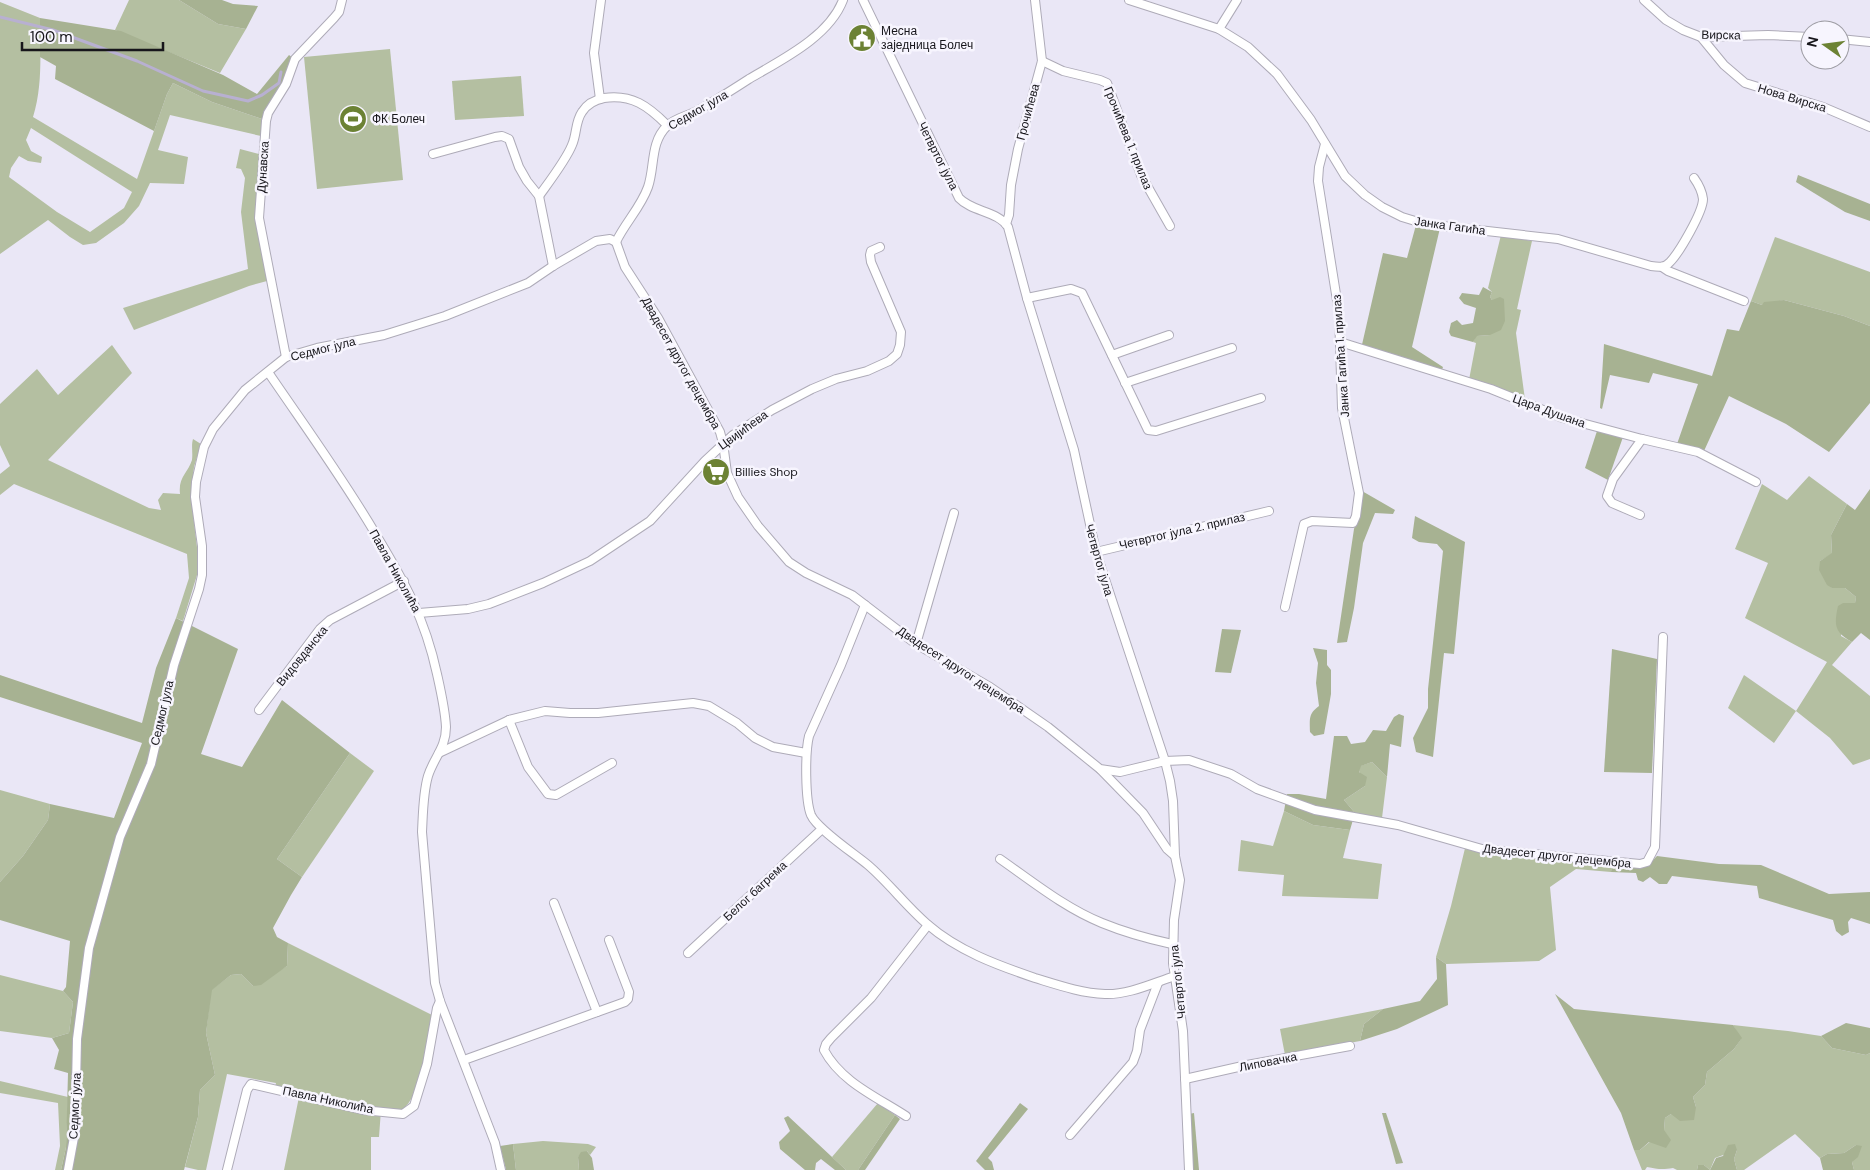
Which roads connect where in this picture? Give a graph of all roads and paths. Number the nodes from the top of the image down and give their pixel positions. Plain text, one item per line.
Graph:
1 (342, 0) edge
2 (601, 0) edge
3 (843, 0) edge
4 (863, 0) edge
5 (1035, 0) edge
6 (1129, 0) edge
7 (1237, 0) edge
8 (1644, 0) edge
9 (1219, 29) junction
10 (1701, 37) junction
11 (1800, 37) edge
12 (1850, 40) edge
13 (1870, 42) edge
14 (1042, 61) junction
15 (600, 99) junction
16 (667, 126) junction
17 (1870, 128) edge
18 (1325, 144) junction
19 (433, 154) dead end
20 (1694, 178) dead end
21 (539, 196) junction
22 (1006, 224) junction
23 (1170, 226) dead end
24 (616, 242) junction
25 (880, 247) dead end
26 (553, 266) junction
27 (1662, 267) junction
28 (1028, 298) junction
29 (1744, 301) dead end
30 (1169, 335) dead end
31 (1340, 342) junction
32 (1232, 348) dead end
33 (1112, 355) junction
34 (286, 357) junction
35 (268, 372) junction
36 (1125, 383) junction
37 (1261, 398) dead end
38 (1642, 440) junction
39 (723, 443) junction
40 (1756, 482) dead end
41 (1269, 511) dead end
42 (954, 513) dead end
43 (1640, 515) dead end
44 (1096, 552) junction
45 (404, 581) junction
46 (865, 605) junction
47 (1285, 607) dead end
48 (419, 613) junction
49 (1663, 638) dead end
50 (916, 644) junction
51 (260, 710) dead end
52 (509, 720) junction
53 (806, 752) junction
54 (439, 754) junction
55 (1165, 761) junction
56 (612, 762) dead end
57 (1100, 769) junction
58 (822, 829) junction
59 (1175, 856) junction
60 (1000, 859) dead end
61 (554, 903) dead end
62 (928, 925) junction
63 (609, 940) dead end
64 (1172, 944) junction
65 (688, 953) dead end
66 (1175, 976) junction
67 (1158, 983) junction
68 (440, 1001) junction
69 (597, 1012) junction
70 (1350, 1046) dead end
71 (464, 1060) junction
72 (1185, 1079) junction
73 (906, 1116) dead end
74 (1070, 1135) dead end
75 (68, 1170) edge
76 (227, 1170) edge
77 (501, 1170) edge
78 (1189, 1170) edge

1 - 34 street, Дунавска
2 - 15 street
3 - 16 street, Седмог јула
4 - 22 street, Четвртог јула
5 - 14 street, Грочићева
6 - 9 street, Јанка Гагића
7 - 9 street
8 - 10 street, Вирска
9 - 18 street, Јанка Гагића
10 - 11 street, Вирска
10 - 17 street, Нова Вирска
12 - 13 street
14 - 22 street, Грочићева
14 - 23 street, Грочићева 1. прилаз
15 - 16 street
15 - 21 street
16 - 24 street, Седмог јула
18 - 27 street, Јанка Гагића
18 - 31 street, Јанка Гагића 1. прилаз
19 - 21 street
20 - 27 street
21 - 26 street
22 - 28 street, Четвртог јула
24 - 26 street, Седмог јула
24 - 39 street, Двадесет другог децембра
25 - 39 street, Цвијићева
26 - 34 street, Седмог јула
27 - 29 street, Јанка Гагића
28 - 33 street
28 - 44 street, Четвртог јула
30 - 33 street
31 - 38 street, Цара Душана
31 - 47 street, Јанка Гагића 1. прилаз
32 - 36 street
33 - 36 street
34 - 35 street, Седмог јула
35 - 45 street, Павла Николића
35 - 75 street, Седмог јула
36 - 37 street
38 - 40 street, Цара Душана
38 - 43 street
39 - 46 street, Двадесет другог децембра
39 - 48 street, Цвијићева
41 - 44 street, Четвртог јула 2. прилаз
42 - 50 street
44 - 55 street, Четвртог јула
45 - 48 street, Павла Николића
45 - 51 street, Видовданска
46 - 50 street, Двадесет другог децембра
46 - 53 street
48 - 54 street, Павла Николића
49 - 55 street, Двадесет другог децембра
50 - 57 street, Двадесет другог децембра
52 - 53 street
52 - 54 street
52 - 56 street
53 - 58 street
54 - 68 street, Павла Николића
55 - 57 street, Двадесет другог децембра
55 - 59 street, Четвртог јула
57 - 59 street
58 - 62 street
58 - 65 street, Белог багрема
59 - 64 street, Четвртог јула
60 - 64 street
61 - 69 street
62 - 67 street
62 - 73 street
63 - 69 street
64 - 66 street, Четвртог јула
66 - 67 street
66 - 72 street, Четвртог јула
67 - 74 street
68 - 71 street, Павла Николића
68 - 76 street, Павла Николића
69 - 71 street
70 - 72 street, Липовачка
71 - 77 street, Павла Николића
72 - 78 street, Четвртог јула

